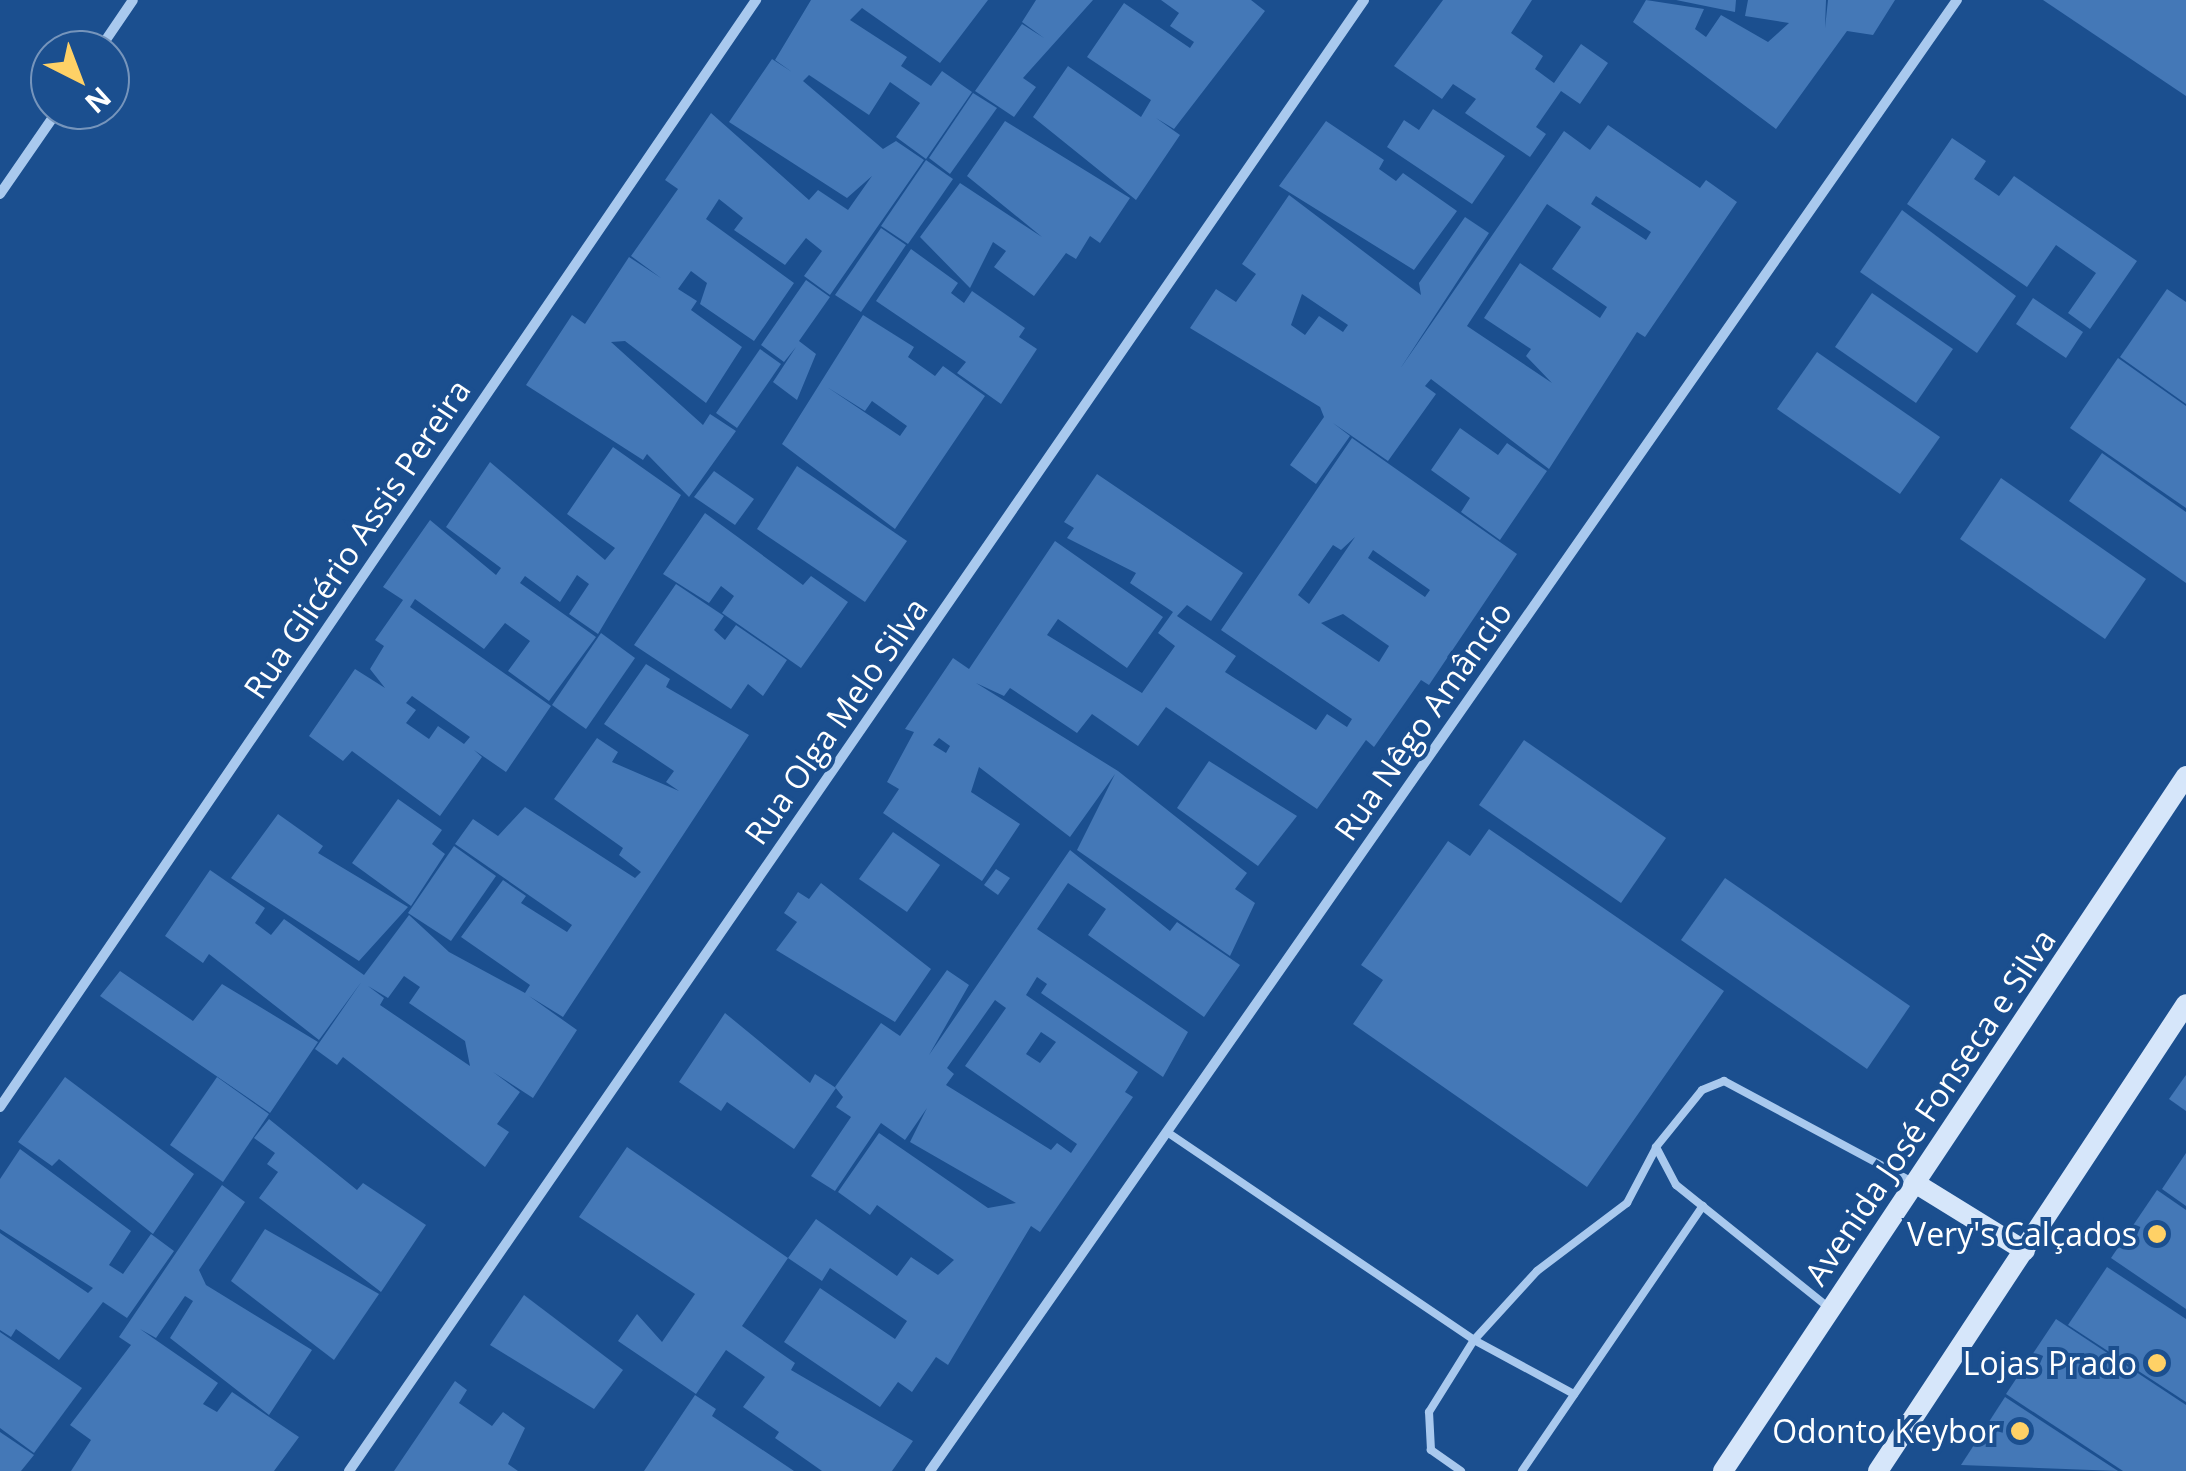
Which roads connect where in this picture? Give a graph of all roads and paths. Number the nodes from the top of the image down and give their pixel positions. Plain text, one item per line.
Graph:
1 (133, 0) edge
2 (756, 0) edge
3 (1364, 0) edge
4 (1956, 0) edge
5 (113, 30) edge
6 (44, 130) edge
7 (0, 194) edge
8 (2186, 776) edge
9 (2186, 1004) edge
10 (0, 1107) edge
11 (1167, 1132) junction
12 (1656, 1147) junction
13 (1915, 1183) junction
14 (1703, 1206) junction
15 (2024, 1250) junction
16 (1831, 1310) junction
17 (1474, 1340) junction
18 (1574, 1394) junction
19 (349, 1471) edge
20 (930, 1471) edge
21 (1460, 1471) edge
22 (1522, 1471) edge
23 (1723, 1471) edge
24 (1878, 1471) edge

1 - 5 street
2 - 10 street, Rua Glicério Assis Pereira
3 - 19 street, Rua Olga Melo Silva
4 - 11 street, Rua Nêgo Amâncio
6 - 7 street
8 - 13 main road, Avenida José Fonseca e Silva
9 - 15 main road
11 - 17 lane
11 - 20 street, Rua Nêgo Amâncio
12 - 13 lane
12 - 14 lane
12 - 17 lane
13 - 15 main road
13 - 16 main road, Avenida José Fonseca e Silva
14 - 16 lane
14 - 18 lane
15 - 24 main road
16 - 23 main road, Avenida José Fonseca e Silva
17 - 18 lane
17 - 21 lane
18 - 22 lane

